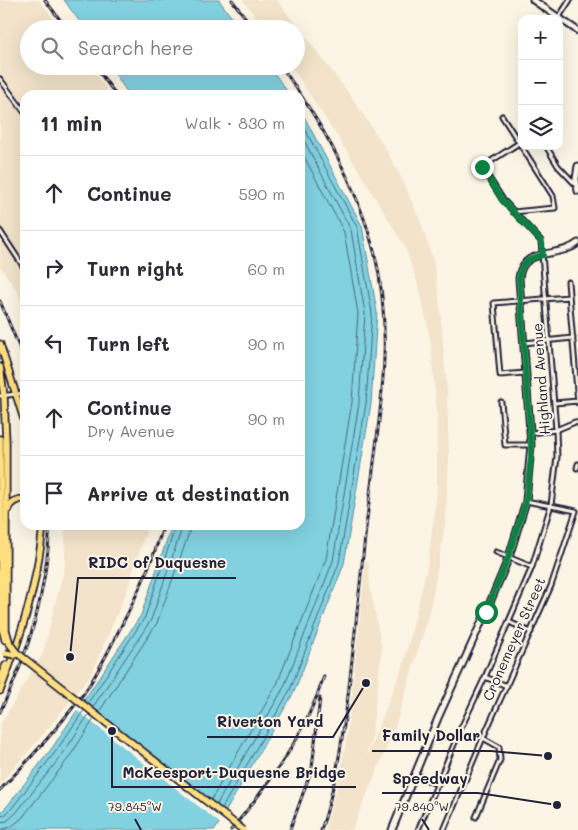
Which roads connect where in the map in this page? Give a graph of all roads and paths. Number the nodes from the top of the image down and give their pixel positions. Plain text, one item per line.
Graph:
1 (533, 0) edge
2 (570, 0) edge
3 (555, 15) edge
4 (561, 15) edge
5 (563, 21) edge
6 (578, 31) edge
7 (0, 79) edge
8 (20, 106) edge
9 (502, 116) dead end
10 (518, 139) edge
11 (518, 143) edge
12 (525, 150) edge
13 (548, 150) edge
14 (578, 166) edge
15 (576, 185) junction
16 (578, 191) edge
17 (512, 212) junction
18 (0, 231) edge
19 (577, 244) edge
20 (543, 255) junction
21 (20, 261) edge
22 (568, 282) dead end
23 (569, 297) junction
24 (546, 299) junction
25 (521, 301) junction
26 (573, 338) junction
27 (549, 341) junction
28 (524, 343) junction
29 (0, 344) edge
30 (0, 367) edge
31 (577, 369) edge
32 (526, 373) junction
33 (20, 394) edge
34 (16, 395) junction
35 (2, 396) edge
36 (501, 402) dead end
37 (578, 402) edge
38 (554, 403) junction
39 (20, 407) edge
40 (578, 423) edge
41 (556, 430) junction
42 (530, 432) junction
43 (0, 439) edge
44 (531, 445) junction
45 (20, 500) edge
46 (526, 501) junction
47 (551, 505) junction
48 (6, 517) junction
49 (40, 530) edge
50 (41, 530) edge
51 (496, 552) dead end
52 (508, 558) junction
53 (532, 567) junction
54 (0, 609) edge
55 (509, 622) junction
56 (531, 632) junction
57 (8, 648) junction
58 (0, 658) edge
59 (485, 677) junction
60 (0, 678) edge
61 (507, 686) junction
62 (0, 691) edge
63 (483, 738) junction
64 (415, 774) junction
65 (438, 785) junction
66 (476, 817) dead end
67 (237, 830) edge
68 (243, 830) edge
69 (392, 830) edge
70 (418, 830) edge
71 (444, 830) edge

1 - 3 main road
2 - 4 street
5 - 6 main road
7 - 8 street
9 - 10 street
11 - 17 street, Highland Avenue
12 - 17 street
13 - 15 street
14 - 15 main road
15 - 16 main road
17 - 20 street, Highland Avenue
18 - 21 street
19 - 20 main road
20 - 24 street, Highland Avenue
20 - 25 main road
22 - 23 street
23 - 24 street
23 - 26 street
24 - 25 street
24 - 27 street, Highland Avenue
25 - 28 main road
25 - 32 street
26 - 27 street
26 - 31 street
27 - 28 street
27 - 38 street, Highland Avenue
28 - 32 main road
29 - 34 main road
30 - 35 main road
31 - 37 street
32 - 42 main road
33 - 34 street
34 - 35 street
34 - 39 main road
35 - 48 main road
36 - 44 street
37 - 38 street
38 - 41 street, Highland Avenue
40 - 41 street
41 - 42 street
41 - 47 street, Highland Avenue
42 - 44 main road
43 - 54 main road
44 - 46 main road
45 - 48 main road
46 - 47 street
46 - 52 main road
47 - 53 street, Highland Avenue
47 - 56 street, Cronemeyer Street
48 - 57 main road
49 - 60 main road
50 - 62 main road
51 - 52 street
52 - 53 street
52 - 64 main road
53 - 55 street, Highland Avenue
54 - 57 main road
55 - 56 street
55 - 59 street, Highland Avenue
56 - 61 street, Cronemeyer Street
57 - 58 main road
57 - 67 main road, bridge
57 - 68 main road, bridge
59 - 61 street
59 - 65 street, Highland Avenue
61 - 63 street, Cronemeyer Street
63 - 66 street
63 - 71 street, Cronemeyer Street
64 - 65 street
64 - 69 main road
65 - 70 street, Highland Avenue

